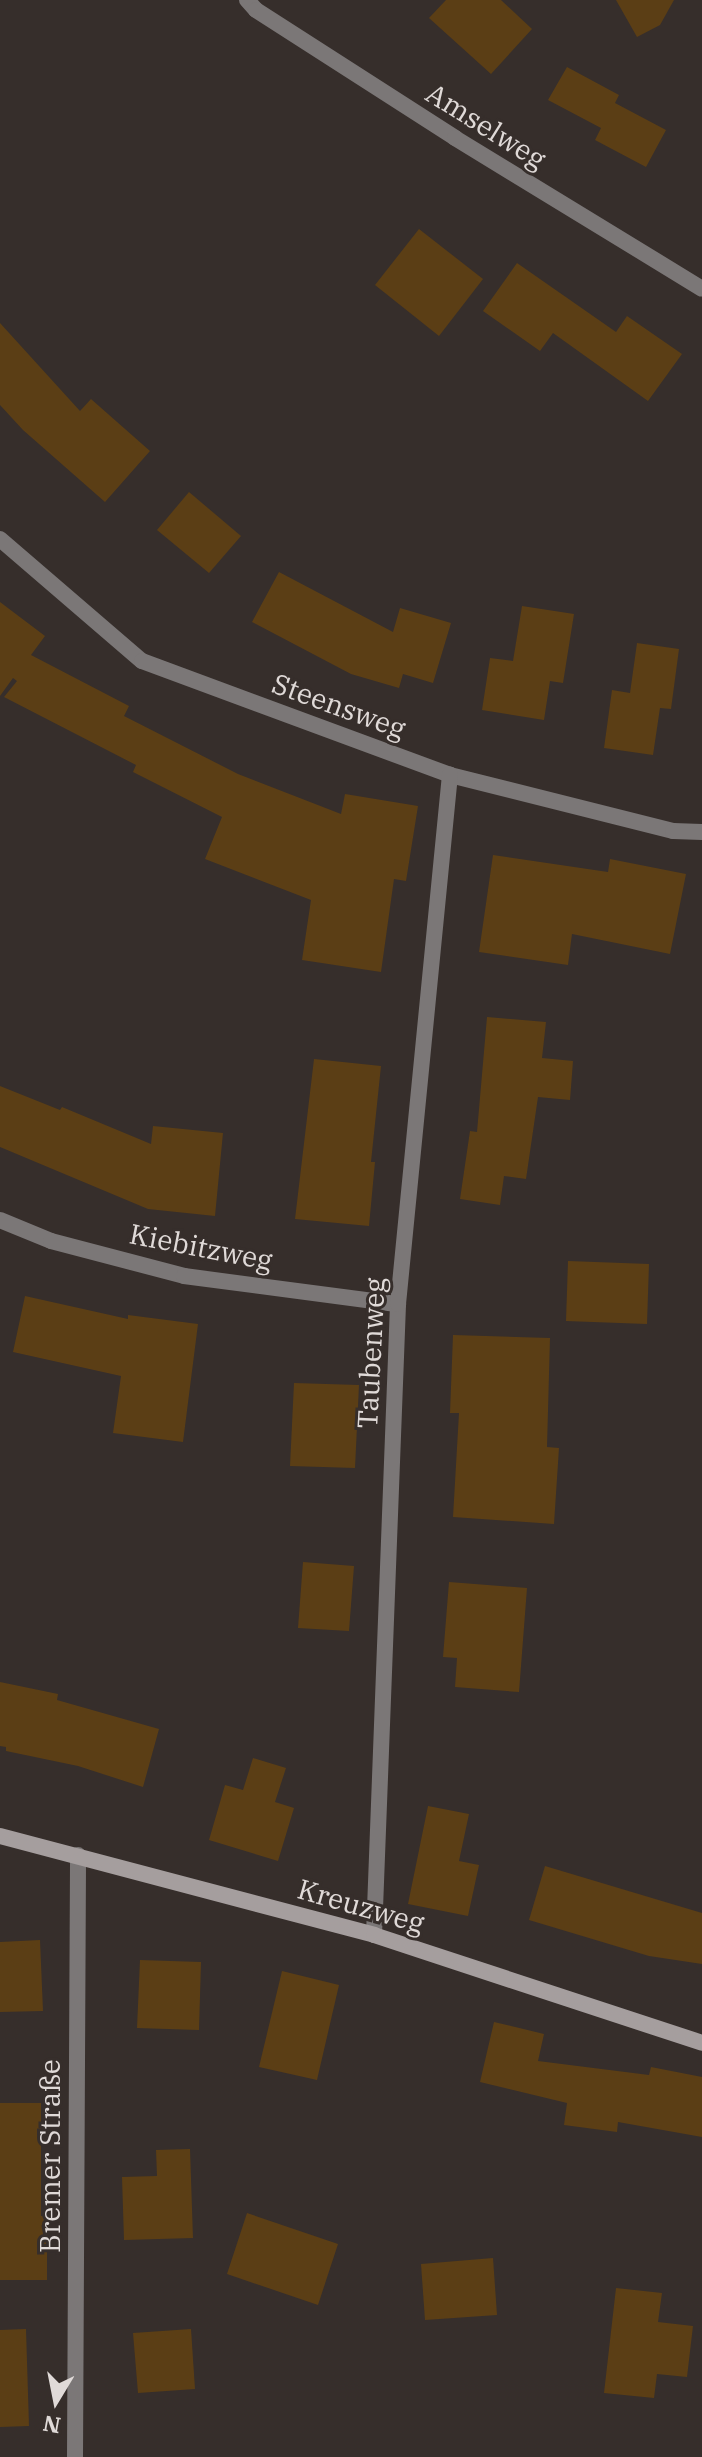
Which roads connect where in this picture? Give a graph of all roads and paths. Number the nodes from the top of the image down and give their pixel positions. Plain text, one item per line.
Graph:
1 (247, 0) edge
2 (702, 289) edge
3 (0, 539) edge
4 (450, 775) junction
5 (702, 832) edge
6 (0, 1220) edge
7 (398, 1304) junction
8 (0, 1836) edge
9 (78, 1855) junction
10 (374, 1935) junction
11 (702, 2043) edge
12 (75, 2457) edge

1 - 2 street, Amselweg
3 - 4 street, Steensweg
4 - 5 street, Steensweg
4 - 7 street, Taubenweg
6 - 7 street, Kiebitzweg
7 - 10 street, Taubenweg
8 - 9 street, Kreuzweg
9 - 10 street, Kreuzweg
9 - 12 street, Bremer Straße
10 - 11 street, Kreuzweg

